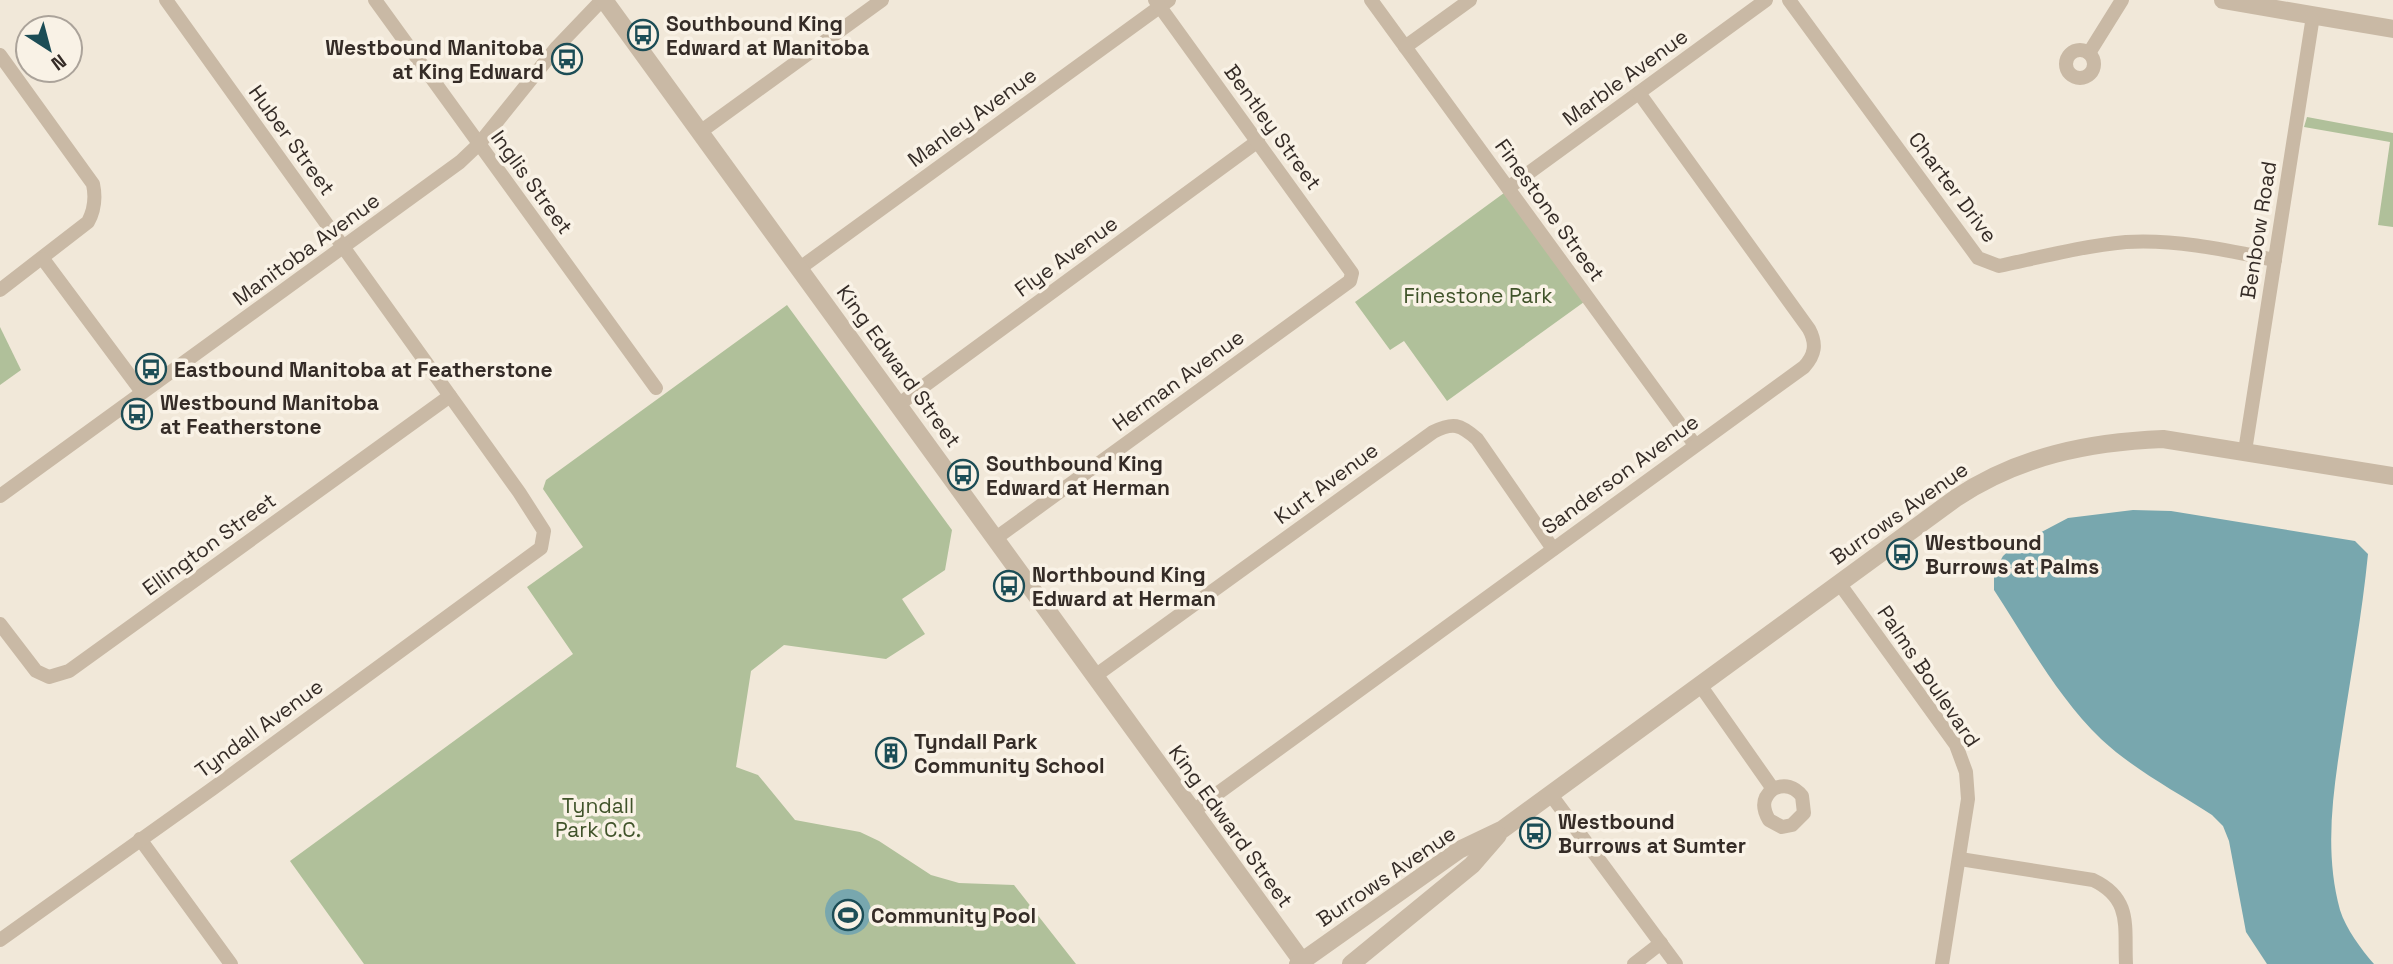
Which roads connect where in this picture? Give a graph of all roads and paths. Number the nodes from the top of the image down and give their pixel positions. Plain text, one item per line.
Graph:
1 (166, 0) edge
2 (375, 0) edge
3 (603, 0) edge
4 (882, 0) edge
5 (1371, 0) edge
6 (1469, 0) edge
7 (1766, 0) edge
8 (1790, 0) edge
9 (2122, 0) edge
10 (2223, 0) edge
11 (1161, 2) edge
12 (2313, 16) junction
13 (2393, 29) edge
14 (1405, 47) junction
15 (2089, 52) dead end
16 (0, 55) edge
17 (1639, 93) junction
18 (700, 132) junction
19 (1258, 141) junction
20 (479, 144) junction
21 (1508, 188) junction
22 (344, 248) junction
23 (43, 259) junction
24 (2275, 260) junction
25 (800, 268) junction
26 (1350, 281) joint
27 (0, 290) edge
28 (656, 388) dead end
29 (142, 392) junction
30 (450, 396) junction
31 (898, 405) junction
32 (1695, 445) junction
33 (2245, 451) junction
34 (2393, 476) edge
35 (0, 496) edge
36 (996, 538) junction
37 (541, 548) joint
38 (1553, 549) junction
39 (1839, 583) junction
40 (0, 624) edge
41 (1095, 676) junction
42 (1700, 685) junction
43 (1773, 789) dead end
44 (1551, 795) junction
45 (1192, 811) junction
46 (1503, 829) junction
47 (140, 839) junction
48 (1960, 859) junction
49 (2, 934) edge
50 (1661, 943) junction
51 (1301, 963) edge
52 (231, 964) edge
53 (1351, 964) edge
54 (1634, 964) edge
55 (1676, 964) edge
56 (1942, 964) edge
57 (2126, 964) edge

1 - 22 street, Huber Street
2 - 20 street, Inglis Street
3 - 18 street, King Edward Street
3 - 20 street, Manitoba Avenue
4 - 18 street
5 - 14 street, Finestone Street
6 - 14 street
7 - 17 street, Marble Avenue
8 - 24 street, Charter Drive
9 - 15 street
10 - 12 street
11 - 19 street, Bentley Street
11 - 25 street, Manley Avenue
12 - 13 street
12 - 24 street, Benbow Road
14 - 21 street, Finestone Street
16 - 23 street
17 - 21 street, Marble Avenue
17 - 32 street, Sanderson Avenue
18 - 25 street, King Edward Street
19 - 26 street, Bentley Street
19 - 31 street, Flye Avenue
20 - 22 street, Manitoba Avenue
20 - 28 street, Inglis Street
21 - 32 street, Finestone Street
22 - 29 street, Manitoba Avenue
22 - 30 street, Huber Street
23 - 27 street
23 - 29 street
24 - 33 street, Benbow Road
25 - 31 street, King Edward Street
26 - 36 street, Herman Avenue
29 - 35 street, Manitoba Avenue
30 - 37 street, Huber Street
30 - 40 street, Ellington Street
31 - 36 street, King Edward Street
32 - 38 street, Sanderson Avenue
33 - 34 street, Burrows Avenue
33 - 39 street, Burrows Avenue
36 - 41 street, King Edward Street
37 - 47 street, Tyndall Avenue
38 - 41 street, Kurt Avenue
38 - 45 street, Sanderson Avenue
39 - 42 street, Burrows Avenue
39 - 48 street, Palms Boulevard
41 - 45 street, King Edward Street
42 - 43 street
42 - 44 street, Burrows Avenue
44 - 46 street, Burrows Avenue
44 - 50 street
45 - 51 street, King Edward Street
46 - 51 street, Burrows Avenue
46 - 53 street, Burrows Avenue
47 - 49 street, Tyndall Avenue
47 - 52 street
48 - 56 street, Palms Boulevard
48 - 57 street
50 - 54 street
50 - 55 street

